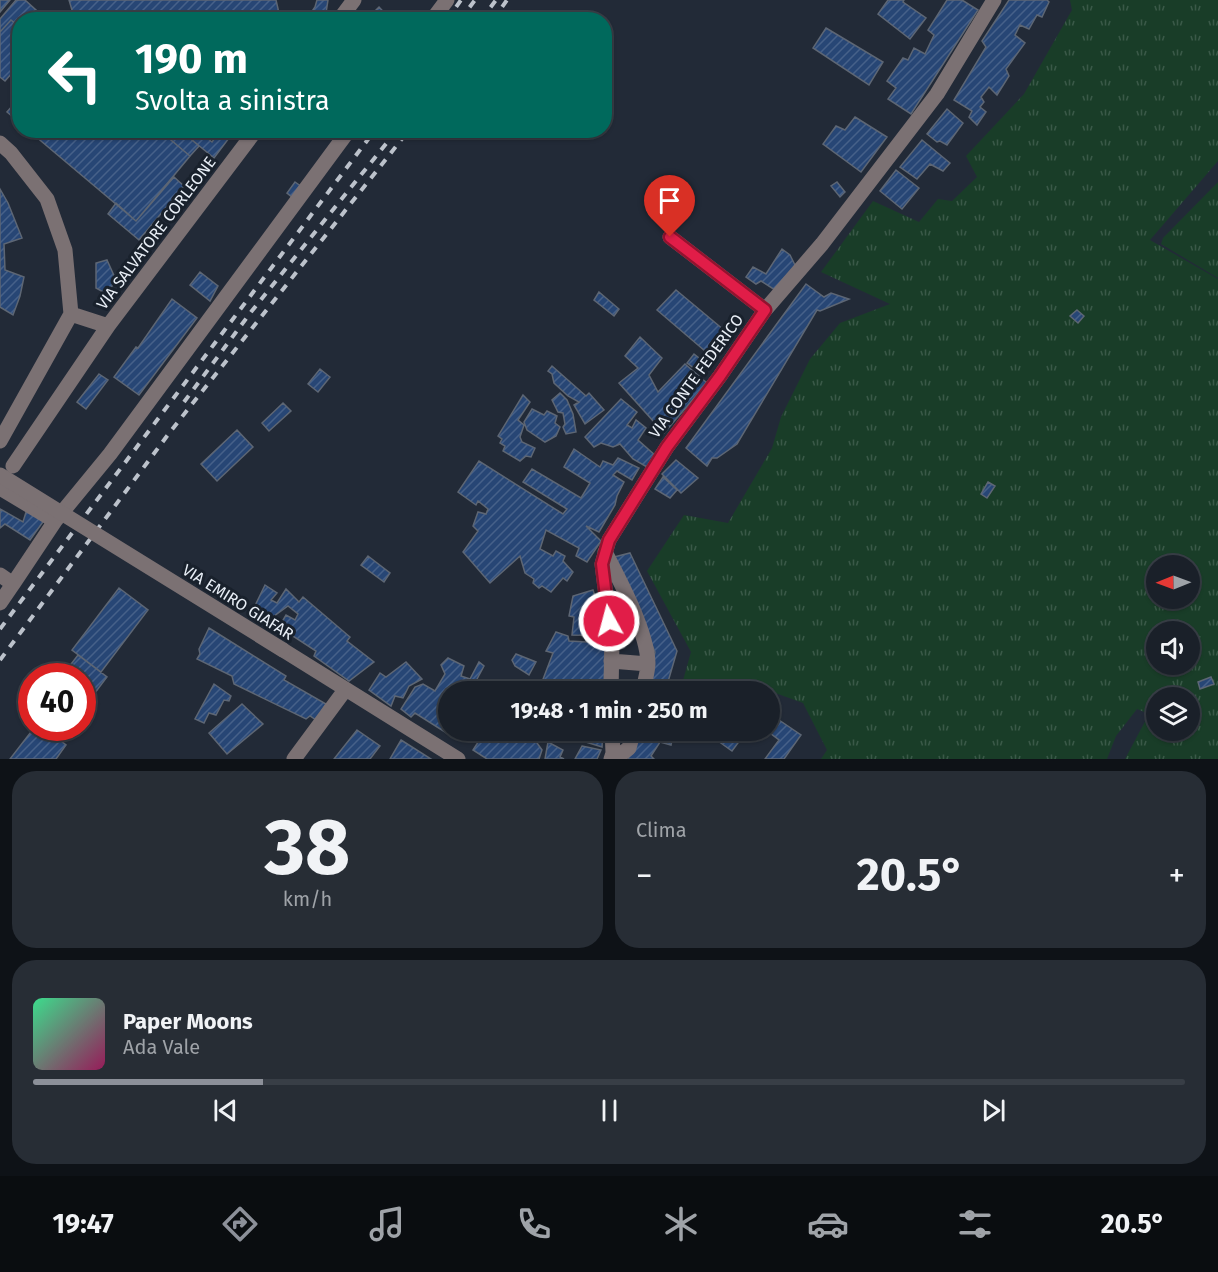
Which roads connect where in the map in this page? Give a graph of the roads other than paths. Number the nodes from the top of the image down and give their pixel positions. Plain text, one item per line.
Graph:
1 (994, 0) edge
2 (250, 138) edge
3 (343, 138) edge
4 (0, 143) edge
5 (670, 237) dead end
6 (765, 310) junction
7 (71, 314) junction
8 (108, 326) junction
9 (0, 441) edge
10 (13, 466) dead end
11 (0, 475) edge
12 (0, 488) edge
13 (55, 521) junction
14 (605, 552) junction
15 (0, 575) edge
16 (13, 585) junction
17 (0, 603) edge
18 (611, 661) junction
19 (648, 664) junction
20 (611, 681) edge
21 (645, 681) edge
22 (345, 690) junction
23 (612, 741) edge
24 (631, 741) edge
25 (617, 758) edge
26 (294, 759) edge
27 (458, 759) edge

1 - 6 street, VIA CONTE FEDERICO
2 - 8 street, VIA SALVATORE CORLEONE
3 - 13 street
4 - 7 street
5 - 6 street
6 - 14 street, VIA CONTE FEDERICO
7 - 8 street, VIA SALVATORE CORLEONE
7 - 9 street
8 - 10 street
11 - 22 street, VIA EMIRO GIAFAR, bridge
12 - 13 street
13 - 16 street
14 - 18 street, VIA CONTE FEDERICO
14 - 19 street
15 - 16 street
16 - 17 street
18 - 19 street
18 - 20 street, VIA CONTE FEDERICO
19 - 21 street
22 - 26 street
22 - 27 street, VIA EMIRO GIAFAR
23 - 25 street
24 - 25 street

